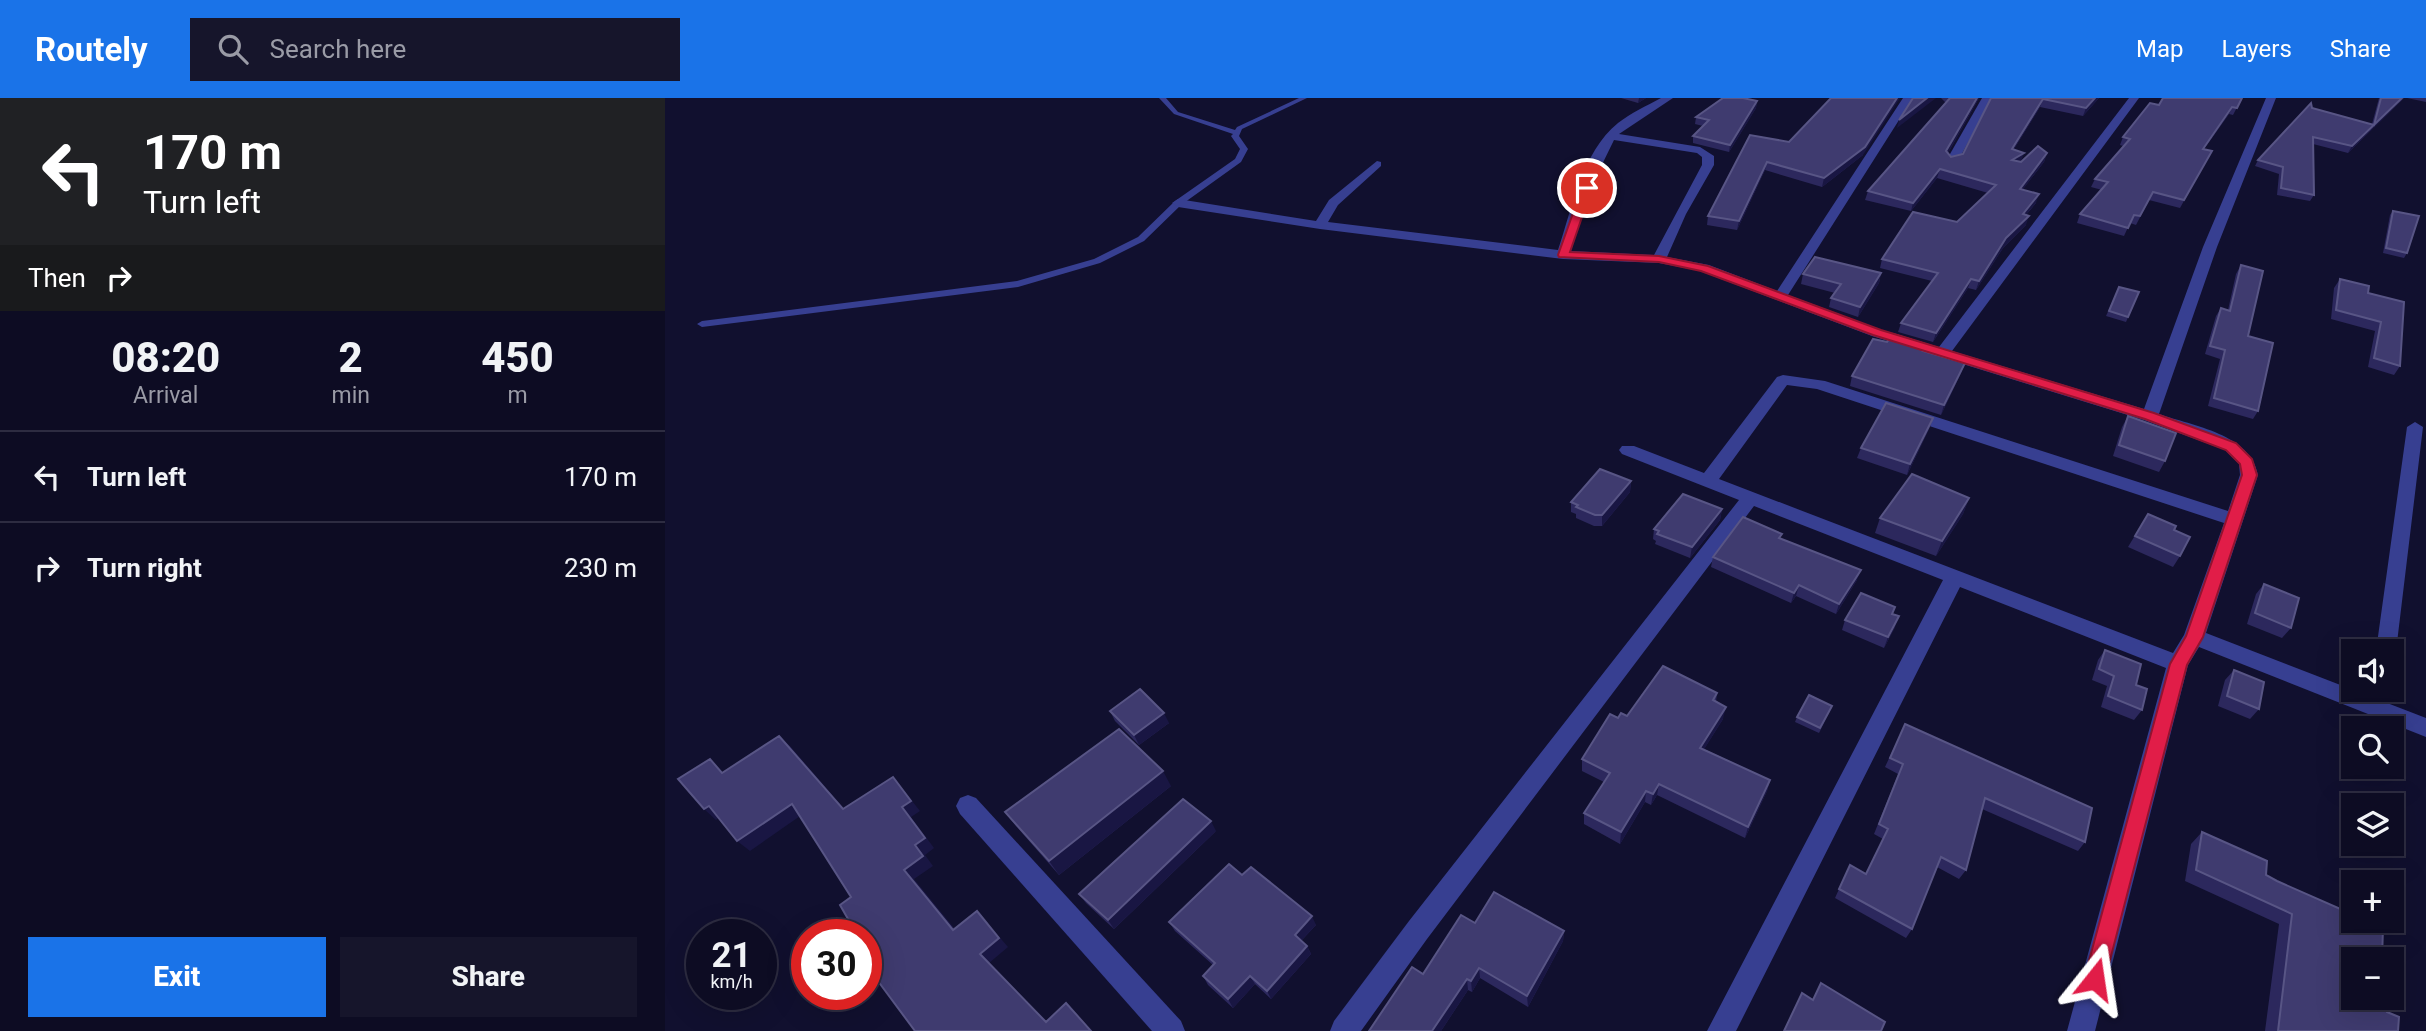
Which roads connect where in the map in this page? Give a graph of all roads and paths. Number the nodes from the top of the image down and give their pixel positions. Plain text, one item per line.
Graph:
1 (1162, 98) edge
2 (1304, 98) edge
3 (1668, 98) edge
4 (1908, 98) edge
5 (1987, 98) edge
6 (2134, 98) edge
7 (2271, 98) edge
8 (1237, 133) junction
9 (1611, 136) junction
10 (1952, 161) edge
11 (1377, 164) dead end
12 (1178, 203) junction
13 (1320, 225) junction
14 (1563, 255) junction
15 (1659, 259) junction
16 (1779, 298) junction
17 (702, 324) dead end
18 (1943, 352) junction
19 (2150, 416) junction
20 (2415, 427) dead end
21 (1628, 450) dead end
22 (1707, 481) junction
23 (1751, 499) junction
24 (2233, 519) junction
25 (1954, 579) junction
26 (2194, 637) junction
27 (2388, 639) edge
28 (2178, 664) junction
29 (2341, 685) edge
30 (2385, 702) edge
31 (2426, 728) edge
32 (968, 806) dead end
33 (1171, 1031) edge
34 (1344, 1031) edge
35 (1721, 1031) edge
36 (2081, 1031) edge

1 - 8 lane
2 - 8 lane
3 - 9 street
4 - 16 street
5 - 10 street
6 - 18 street
7 - 19 street
8 - 12 lane
9 - 14 street
9 - 15 street
11 - 13 street
12 - 13 street
12 - 17 lane
13 - 14 street
14 - 15 street
15 - 16 street
16 - 18 street
18 - 19 street
19 - 24 street
20 - 27 street
21 - 22 street
22 - 23 street
22 - 24 street
23 - 25 street
23 - 34 street
24 - 26 street
25 - 28 street
25 - 35 street
26 - 28 street
26 - 29 street
28 - 36 street
30 - 31 street
32 - 33 street

